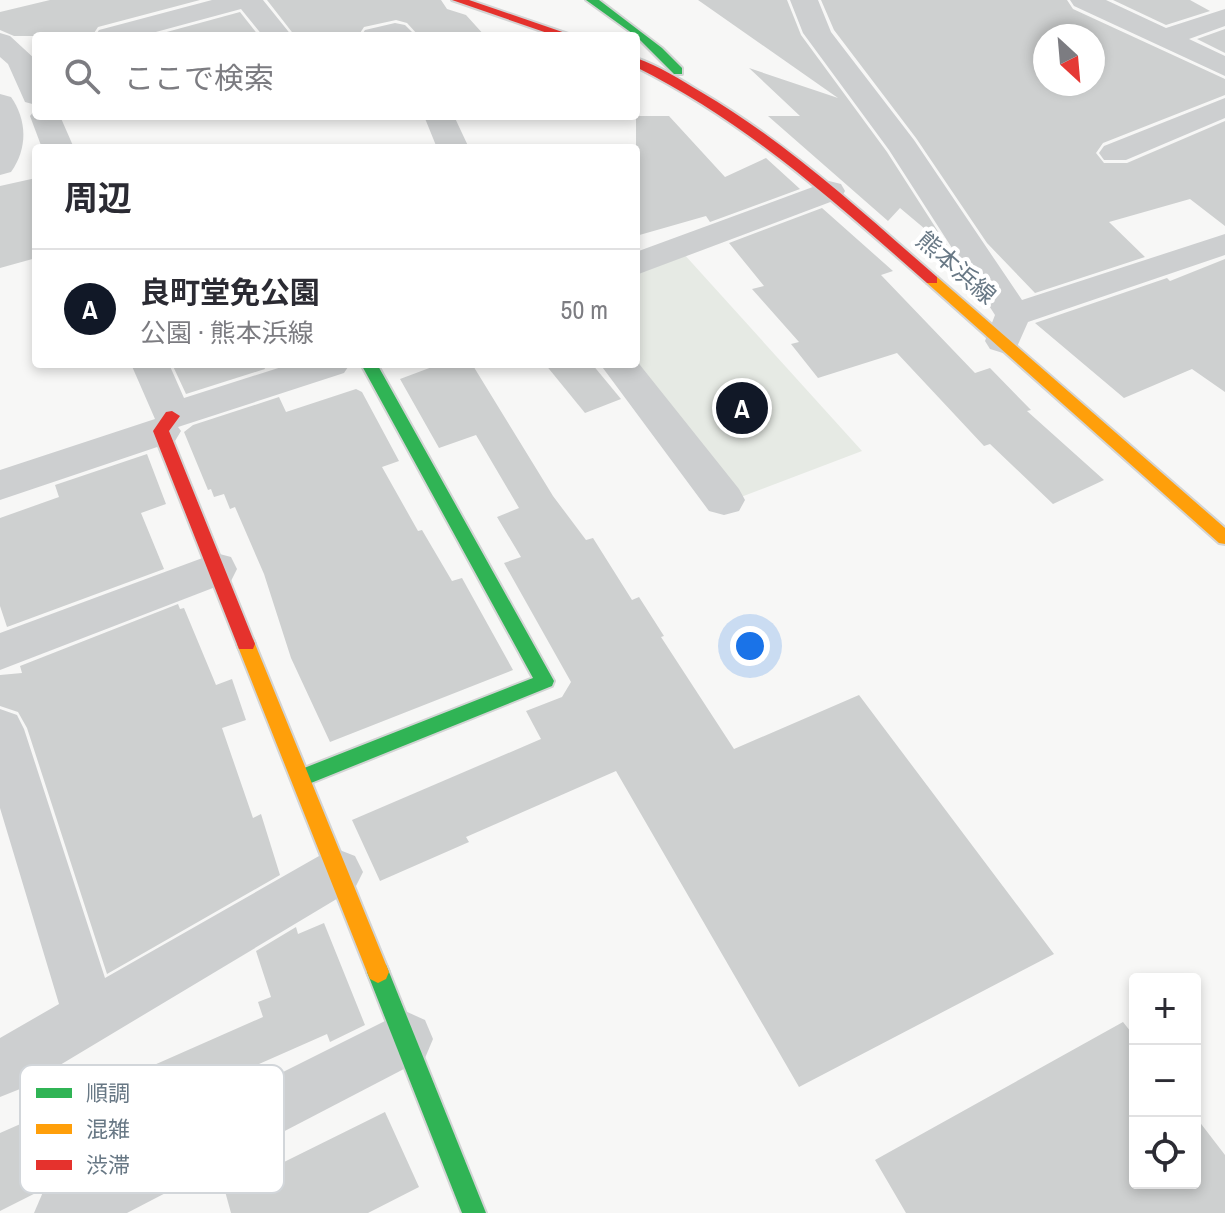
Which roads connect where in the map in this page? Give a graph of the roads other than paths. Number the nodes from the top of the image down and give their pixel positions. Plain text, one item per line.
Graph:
1 (246, 0) edge
2 (458, 0) edge
3 (592, 0) edge
4 (804, 0) edge
5 (1084, 0) edge
6 (1225, 17) edge
7 (124, 32) edge
8 (274, 32) edge
9 (556, 32) edge
10 (634, 32) edge
11 (640, 36) edge
12 (1168, 37) junction
13 (14, 56) edge
14 (640, 64) edge
15 (1225, 67) edge
16 (32, 89) edge
17 (696, 90) junction
18 (0, 103) edge
19 (1225, 107) edge
20 (47, 120) edge
21 (441, 120) edge
22 (56, 144) edge
23 (451, 144) edge
24 (1115, 153) dead end
25 (0, 165) edge
26 (829, 191) junction
27 (1225, 244) edge
28 (640, 262) edge
29 (1008, 328) junction
30 (151, 368) edge
31 (320, 368) edge
32 (371, 368) edge
33 (622, 368) edge
34 (167, 424) junction
35 (0, 485) edge
36 (724, 500) dead end
37 (1225, 538) edge
38 (216, 569) junction
39 (0, 652) edge
40 (0, 729) edge
41 (301, 778) junction
42 (337, 872) junction
43 (90, 1017) junction
44 (405, 1039) junction
45 (0, 1069) edge
46 (284, 1101) edge
47 (103, 1193) edge
48 (64, 1213) edge
49 (474, 1213) edge

1 - 7 street
1 - 8 street
2 - 9 main road
3 - 10 main road
4 - 29 street
5 - 12 street
6 - 12 street
11 - 17 main road
12 - 15 street
13 - 16 street
14 - 17 main road, 熊本浜線
17 - 26 main road, 熊本浜線
18 - 25 street
19 - 24 street
20 - 22 street
21 - 23 street
26 - 28 street
26 - 29 main road, 熊本浜線
27 - 29 street
29 - 37 main road, 熊本浜線
30 - 34 street
31 - 34 street
32 - 41 main road
33 - 36 street
34 - 35 street
34 - 38 main road
38 - 39 street
38 - 41 main road
40 - 43 street
41 - 42 main road
42 - 43 street
42 - 44 main road
43 - 45 street
44 - 46 street
44 - 49 main road
47 - 48 street

